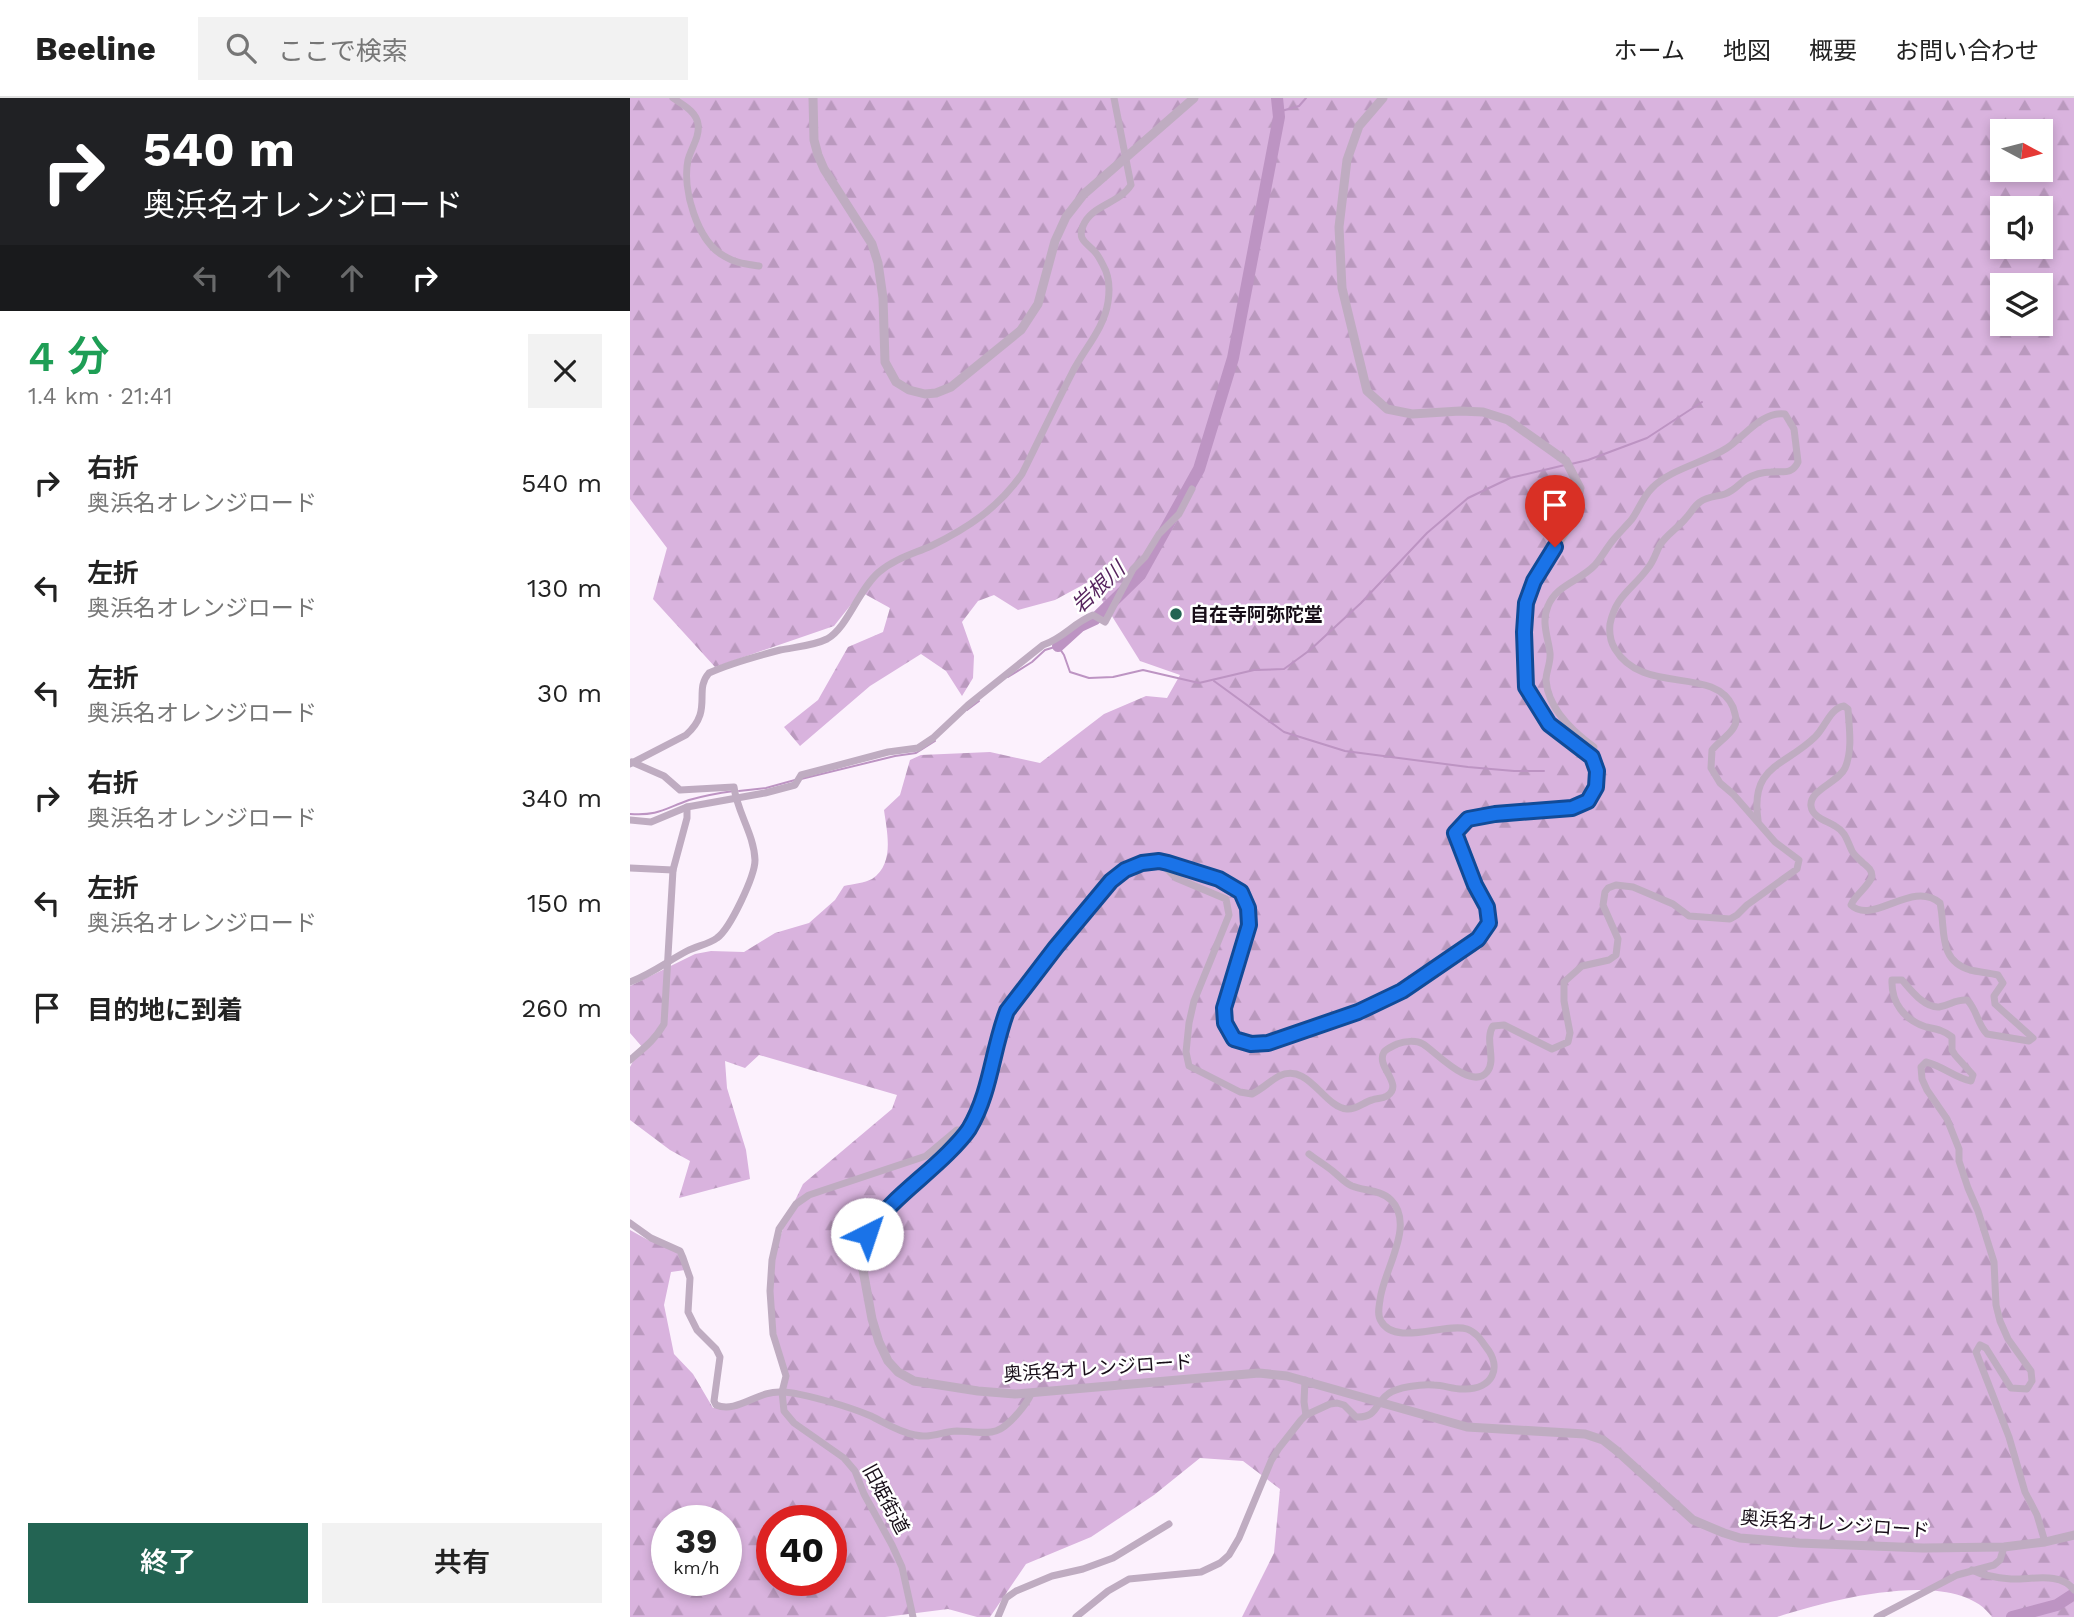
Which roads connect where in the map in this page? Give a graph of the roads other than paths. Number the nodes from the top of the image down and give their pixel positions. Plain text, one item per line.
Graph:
1 (673, 98) edge
2 (813, 98) edge
3 (1114, 98) edge
4 (1194, 98) edge
5 (1383, 98) edge
6 (1126, 158) junction
7 (760, 266) dead end
8 (1192, 489) dead end
9 (1592, 757) junction
10 (631, 763) edge
11 (735, 797) junction
12 (687, 807) junction
13 (630, 820) edge
14 (1758, 821) junction
15 (1159, 861) junction
16 (630, 868) edge
17 (673, 870) junction
18 (668, 963) junction
19 (630, 982) edge
20 (630, 1059) edge
21 (968, 1131) junction
22 (1309, 1154) dead end
23 (630, 1223) edge
24 (1305, 1380) junction
25 (782, 1392) junction
26 (1031, 1394) junction
27 (1380, 1402) junction
28 (1306, 1415) junction
29 (1169, 1524) dead end
30 (2074, 1535) edge
31 (2045, 1542) junction
32 (2004, 1547) junction
33 (1972, 1570) junction
34 (2074, 1590) edge
35 (913, 1617) edge
36 (998, 1617) edge
37 (1076, 1617) edge
38 (1877, 1617) edge

1 - 7 street
2 - 6 street
3 - 6 street
4 - 6 street
5 - 9 street
6 - 10 street
8 - 11 street
9 - 14 street
9 - 15 street
10 - 11 street
11 - 12 street
11 - 18 street
12 - 13 street
12 - 17 street
14 - 15 street
14 - 31 street
15 - 21 street, 奥浜名オレンジロード
16 - 17 street
17 - 18 street
18 - 19 street
18 - 20 street
21 - 25 street, 旧姫街道
21 - 26 street, 奥浜名オレンジロード
22 - 27 street
23 - 25 street
24 - 26 street, 奥浜名オレンジロード
24 - 27 street, 奥浜名オレンジロード
24 - 28 street
25 - 26 street
25 - 35 street, 旧姫街道
27 - 28 street
27 - 32 street, 奥浜名オレンジロード
28 - 37 street
29 - 36 street
30 - 31 street, 奥浜名オレンジロード
31 - 32 street, 奥浜名オレンジロード
32 - 33 street
33 - 34 street
33 - 38 street

